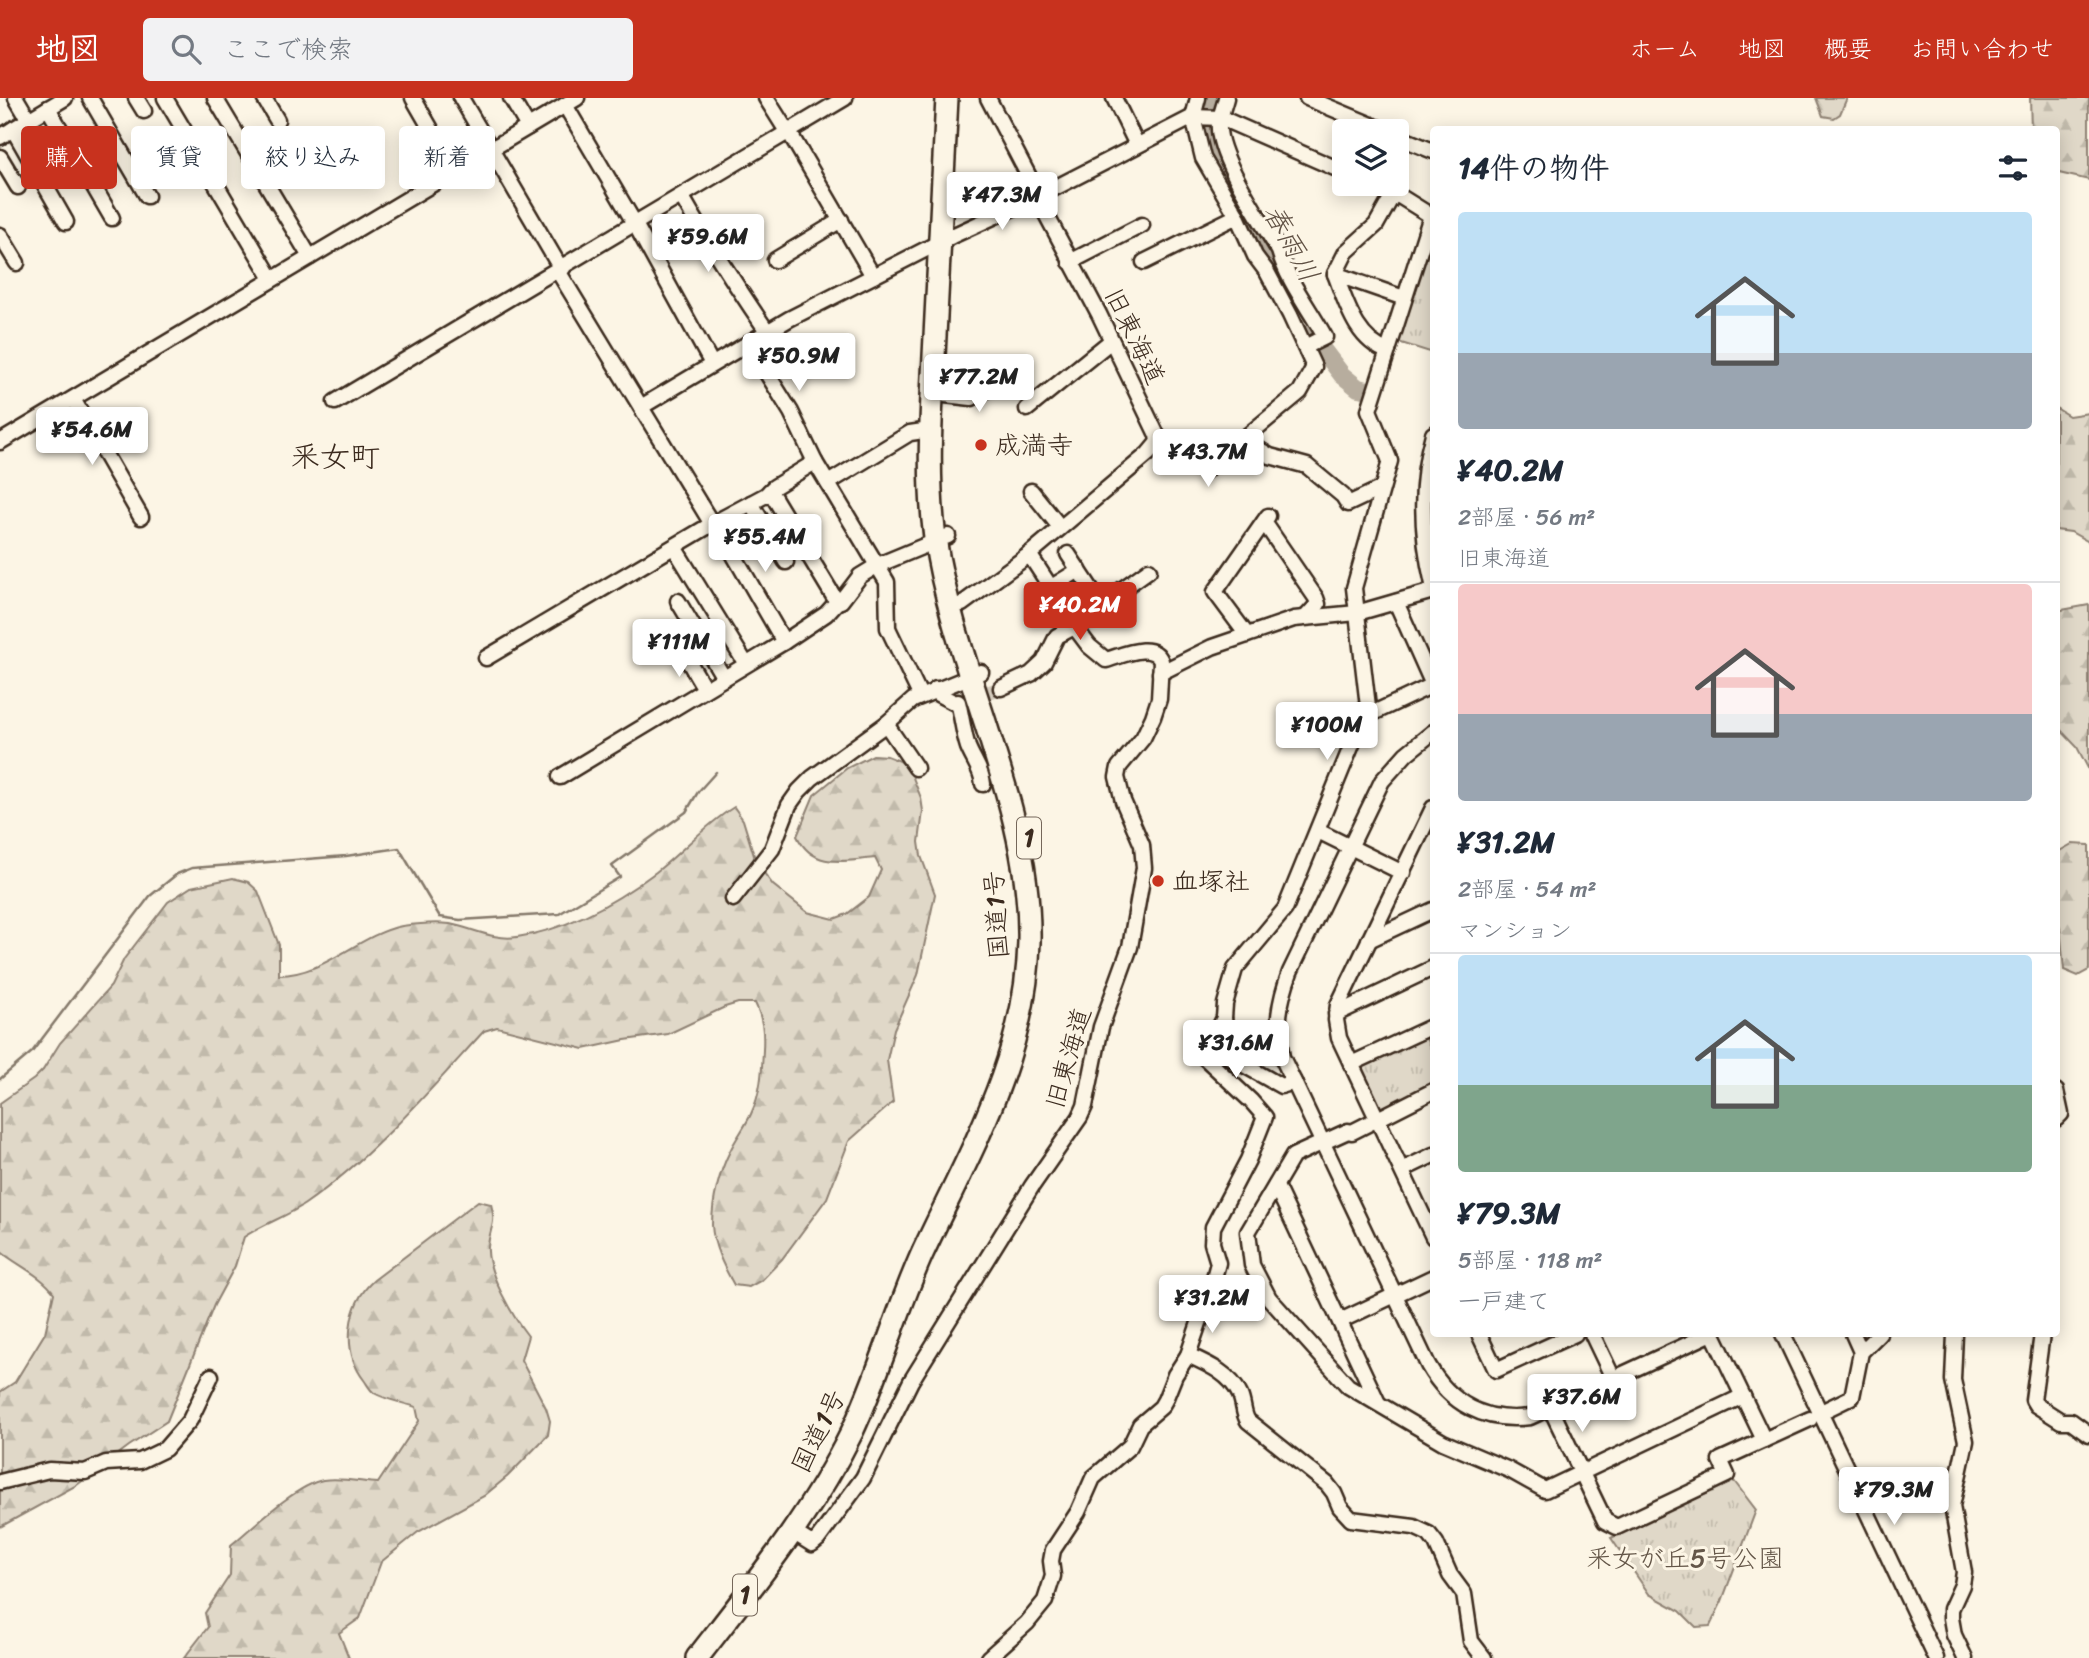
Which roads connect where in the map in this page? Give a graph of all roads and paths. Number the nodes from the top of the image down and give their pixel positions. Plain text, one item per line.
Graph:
1 (16, 98) edge
2 (65, 98) edge
3 (90, 98) edge
4 (136, 98) edge
5 (165, 98) edge
6 (215, 98) edge
7 (264, 98) edge
8 (413, 98) edge
9 (461, 98) edge
10 (510, 98) edge
11 (766, 98) edge
12 (845, 98) edge
13 (947, 98) edge
14 (959, 98) edge
15 (988, 98) edge
16 (1114, 98) edge
17 (1198, 98) edge
18 (1226, 98) edge
19 (1307, 98) edge
20 (568, 101) edge
21 (48, 108) junction
22 (145, 111) dead end
23 (1196, 116) junction
24 (1218, 117) junction
25 (1357, 119) edge
26 (29, 120) junction
27 (277, 120) dead end
28 (429, 126) edge
29 (478, 126) edge
30 (528, 127) junction
31 (6, 133) edge
32 (788, 133) junction
33 (1409, 141) edge
34 (1137, 145) junction
35 (495, 146) edge
36 (1430, 151) edge
37 (495, 155) edge
38 (0, 157) edge
39 (1332, 167) edge
40 (18, 187) dead end
41 (421, 189) edge
42 (147, 196) dead end
43 (1039, 196) junction
44 (1392, 196) edge
45 (1399, 196) edge
46 (682, 197) junction
47 (1237, 216) junction
48 (1430, 216) edge
49 (112, 218) dead end
50 (841, 220) junction
51 (66, 222) dead end
52 (1430, 223) edge
53 (635, 224) junction
54 (1142, 225) dead end
55 (0, 235) edge
56 (945, 240) junction
57 (1265, 251) junction
58 (310, 257) junction
59 (775, 260) dead end
60 (1070, 262) junction
61 (1144, 262) dead end
62 (17, 264) dead end
63 (561, 269) junction
64 (1335, 274) junction
65 (873, 276) junction
66 (272, 279) junction
67 (1405, 298) junction
68 (767, 331) junction
69 (1111, 341) junction
70 (748, 342) junction
71 (1307, 346) junction
72 (1388, 351) junction
73 (712, 364) junction
74 (1002, 380) dead end
75 (945, 395) junction
76 (73, 399) junction
77 (335, 402) dead end
78 (640, 407) junction
79 (1027, 409) dead end
80 (930, 430) junction
81 (1247, 436) junction
82 (0, 442) edge
83 (1158, 442) junction
84 (1430, 447) edge
85 (816, 462) junction
86 (828, 483) junction
87 (1382, 488) junction
88 (770, 491) junction
89 (1031, 491) dead end
90 (751, 503) junction
91 (141, 517) dead end
92 (714, 524) junction
93 (1060, 527) junction
94 (942, 539) junction
95 (674, 547) junction
96 (1029, 554) junction
97 (1068, 554) dead end
98 (786, 562) dead end
99 (878, 565) junction
100 (1430, 567) edge
101 (1079, 570) junction
102 (1149, 570) dead end
103 (1050, 588) junction
104 (1430, 592) edge
105 (678, 601) dead end
106 (837, 602) junction
107 (1396, 602) junction
108 (962, 604) junction
109 (1103, 607) junction
110 (1357, 613) junction
111 (1306, 617) junction
112 (1075, 626) junction
113 (1247, 635) junction
114 (784, 642) junction
115 (683, 652) dead end
116 (486, 658) dead end
117 (746, 664) junction
118 (1160, 673) junction
119 (975, 674) junction
120 (724, 678) junction
121 (1430, 678) edge
122 (1430, 686) edge
123 (1001, 688) tunnel mouth
124 (705, 689) junction
125 (936, 689) junction
126 (920, 695) junction
127 (1368, 715) junction
128 (886, 724) junction
129 (1430, 734) edge
130 (916, 768) dead end
131 (560, 777) dead end
132 (983, 784) dead end
133 (1430, 814) edge
134 (1318, 831) junction
135 (1350, 846) junction
136 (1403, 873) junction
137 (733, 900) dead end
138 (1430, 911) edge
139 (1369, 940) junction
140 (1430, 969) edge
141 (1336, 1014) junction
142 (1224, 1018) junction
143 (1430, 1027) edge
144 (1351, 1064) junction
145 (1294, 1082) junction
146 (1430, 1092) edge
147 (1377, 1119) junction
148 (1323, 1144) junction
149 (1430, 1156) edge
150 (1402, 1170) junction
151 (1276, 1186) junction
152 (1429, 1217) edge
153 (1430, 1278) edge
154 (1396, 1295) junction
155 (1340, 1321) junction
156 (1480, 1337) edge
157 (1568, 1337) edge
158 (1593, 1337) edge
159 (1706, 1337) edge
160 (1714, 1337) edge
161 (1784, 1337) edge
162 (1854, 1337) edge
163 (1876, 1337) edge
164 (1955, 1337) edge
165 (2042, 1337) edge
166 (1861, 1352) junction
167 (1188, 1355) junction
168 (211, 1376) dead end
169 (1614, 1380) junction
170 (1743, 1396) junction
171 (1378, 1404) junction
172 (1551, 1409) junction
173 (1815, 1416) junction
174 (2089, 1434) edge
175 (1764, 1440) junction
176 (1580, 1472) junction
177 (0, 1482) edge
178 (798, 1535) junction
179 (729, 1628) junction
180 (697, 1658) edge
181 (714, 1658) edge
182 (988, 1658) edge
183 (1484, 1658) edge
184 (1937, 1658) edge
185 (1965, 1658) edge

1 - 26 street
2 - 21 street
3 - 42 street
4 - 22 street
5 - 66 street
6 - 58 street
7 - 27 street
8 - 28 street
9 - 29 street
10 - 30 street
11 - 32 street
12 - 32 street
13 - 56 highway, 国道1号 / 1
14 - 56 highway, 国道1号 / 1
15 - 43 street, 旧東海道
16 - 34 street
17 - 23 street
18 - 24 street
19 - 25 street
20 - 30 street
20 - 53 street
21 - 26 street
21 - 49 street
23 - 24 street
23 - 34 street
23 - 47 street
24 - 39 street
24 - 57 street
26 - 31 street
30 - 35 street
31 - 51 street
32 - 46 street
32 - 50 street
33 - 36 street
34 - 43 street
37 - 63 street
38 - 40 street
41 - 58 street
43 - 56 street
43 - 60 street, 旧東海道
44 - 64 street
45 - 48 street
46 - 53 street
46 - 68 street
47 - 57 street
47 - 61 street
50 - 59 street
50 - 65 street
52 - 67 street
53 - 63 street
53 - 73 street
54 - 60 street
55 - 62 street
56 - 65 street
56 - 75 highway, 国道1号 / 1
56 - 80 highway, 国道1号 / 1
57 - 71 street
57 - 71 street
58 - 66 street
60 - 69 street, 旧東海道
63 - 77 street
63 - 78 street
64 - 67 street
64 - 72 street
65 - 68 street
66 - 76 street
67 - 72 street
68 - 70 street
69 - 79 street
69 - 83 street, 旧東海道
70 - 73 street
70 - 85 street
71 - 81 street
72 - 87 street
73 - 78 street
74 - 75 street
75 - 94 highway, 国道1号 / 1
76 - 82 street
76 - 91 street
78 - 92 street
80 - 86 street
80 - 94 highway, 国道1号 / 1
81 - 83 street
81 - 87 street
83 - 93 street
84 - 100 street
85 - 86 street
85 - 88 street
86 - 99 street
87 - 110 street
88 - 90 street
88 - 106 street
89 - 93 street
90 - 92 street
90 - 98 street
92 - 95 street
92 - 114 street
93 - 96 street
94 - 99 street
94 - 108 highway, 国道1号 / 1
94 - 119 highway, 国道1号 / 1
95 - 116 street
95 - 117 street
96 - 103 street
96 - 108 street
97 - 101 street
99 - 106 street
99 - 126 street
101 - 103 street
101 - 109 street
102 - 109 street
103 - 112 street
104 - 107 street
105 - 120 street
106 - 114 street
107 - 110 street
107 - 121 street
108 - 119 highway, 国道1号 / 1
109 - 112 street
110 - 111 street
110 - 127 street
111 - 113 street
111 - 113 street
112 - 118 street
112 - 123 street
113 - 118 street
114 - 117 street
115 - 124 street
117 - 120 street
118 - 178 street, 旧東海道
119 - 125 street
119 - 178 highway, 国道1号 / 1
120 - 124 street
122 - 127 street
124 - 131 street
125 - 126 street
125 - 132 street
126 - 128 street
127 - 134 street
128 - 130 street
128 - 137 street
129 - 135 street
133 - 136 street
134 - 135 street
134 - 142 street
135 - 136 street
135 - 145 street
136 - 139 street
138 - 139 street
139 - 141 street
140 - 141 street
141 - 144 street
142 - 145 street
142 - 167 street
143 - 144 street
144 - 147 street
145 - 148 street
146 - 147 street
147 - 148 street
147 - 150 street
148 - 151 street
148 - 154 street
149 - 150 street
150 - 152 street
151 - 155 street
151 - 171 street
153 - 154 street
154 - 155 street
154 - 172 street
155 - 171 street
156 - 157 street
158 - 169 street
159 - 169 street
160 - 170 street
161 - 173 street
162 - 166 street
163 - 166 street
164 - 185 street
165 - 174 street
166 - 173 street
167 - 182 street
167 - 183 street
168 - 177 street
169 - 172 street
170 - 175 street
170 - 176 street
171 - 176 street
172 - 176 street
173 - 175 street
173 - 184 street
175 - 176 street
178 - 179 highway, 国道1号 / 1
179 - 180 highway, 国道1号 / 1
179 - 181 highway, 国道1号 / 1

